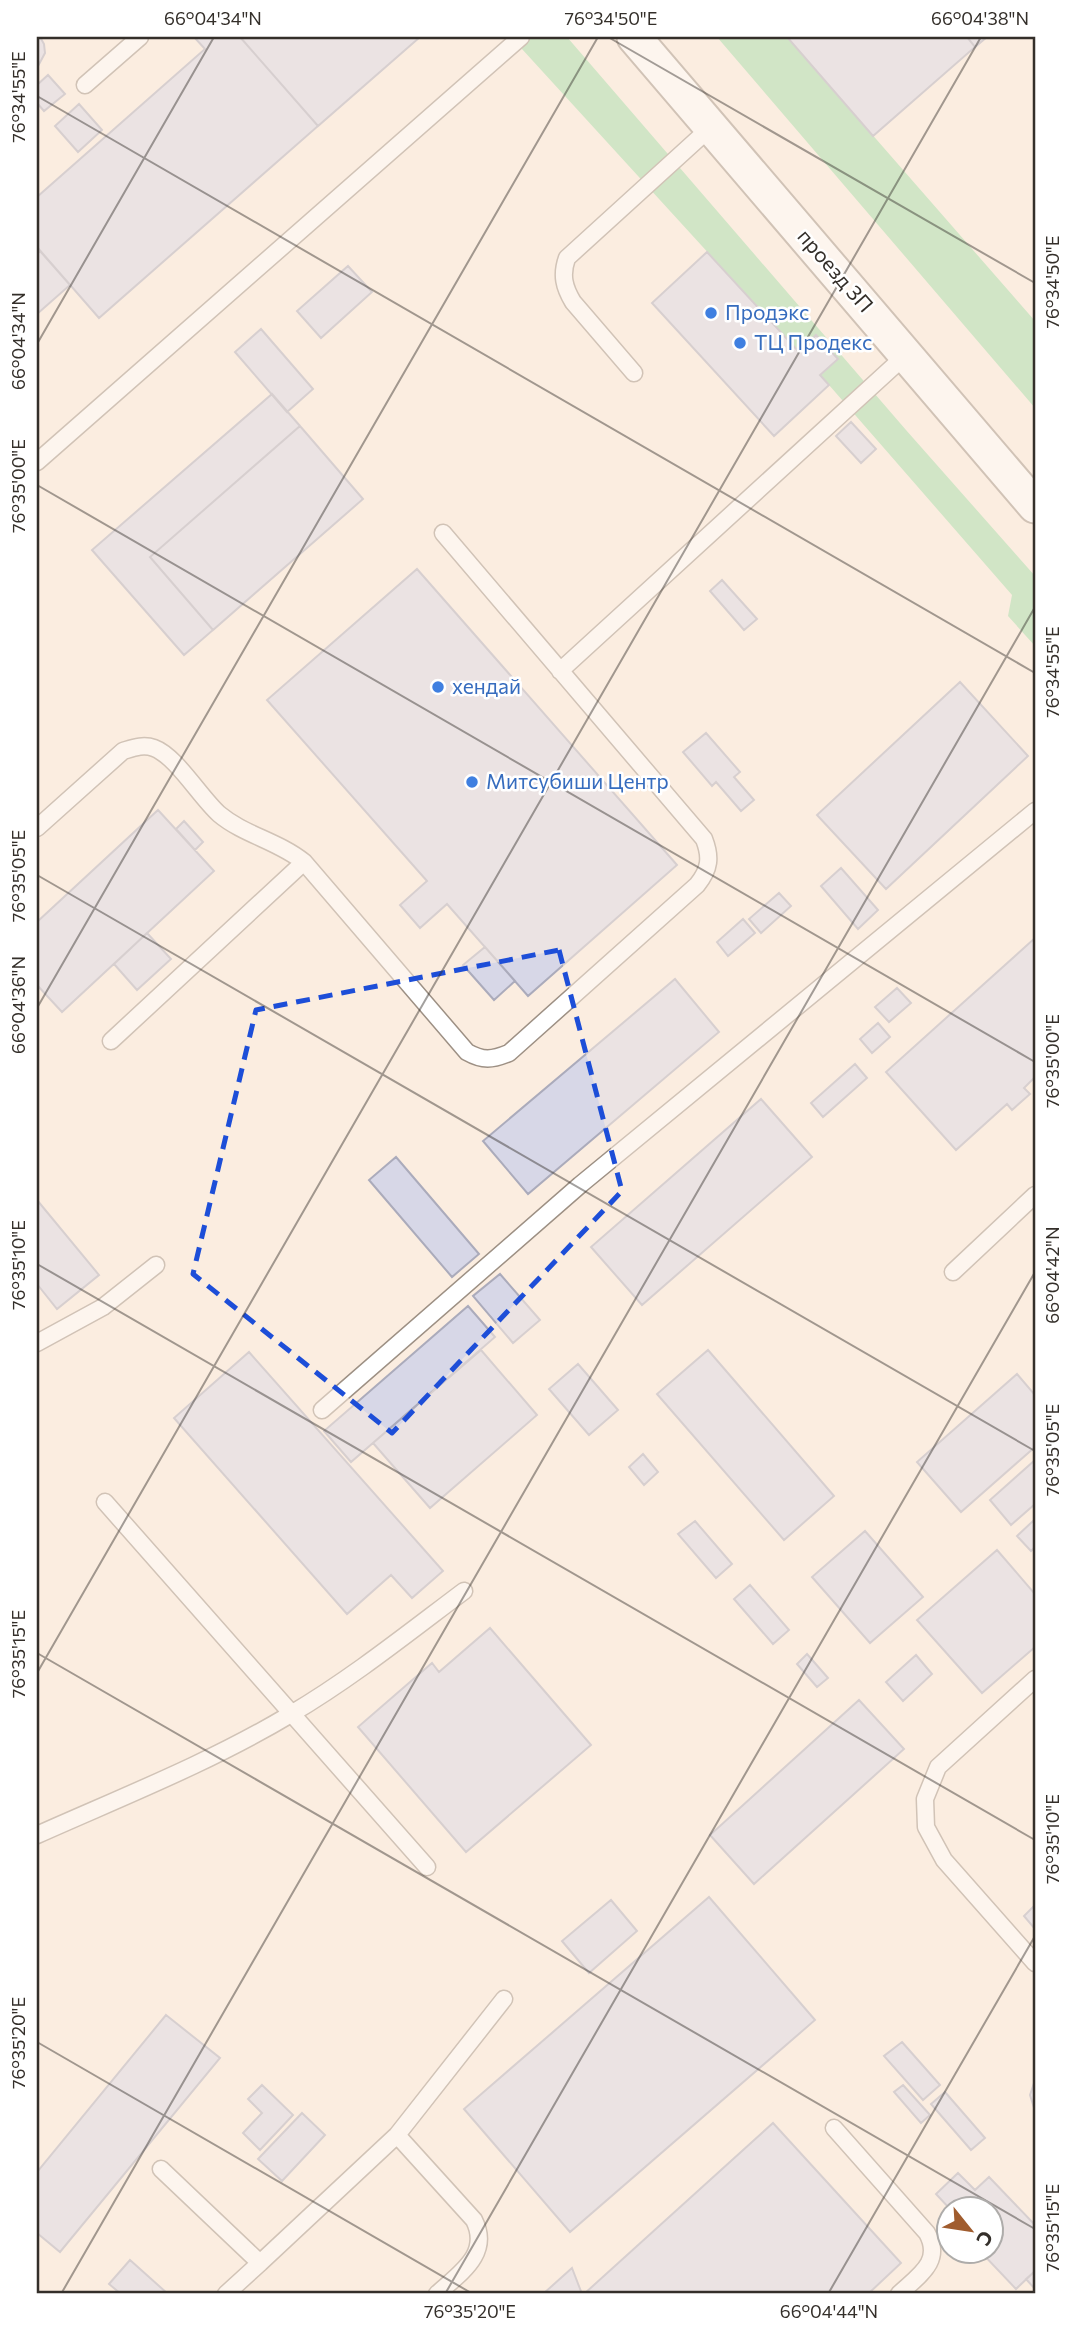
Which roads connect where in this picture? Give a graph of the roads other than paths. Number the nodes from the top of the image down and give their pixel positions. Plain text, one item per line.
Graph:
1 (140, 37) edge
2 (522, 37) edge
3 (634, 37) edge
4 (85, 85) dead end
5 (711, 127) junction
6 (907, 354) junction
7 (634, 373) dead end
8 (37, 462) edge
9 (1030, 489) edge
10 (443, 533) dead end
11 (561, 671) junction
12 (1035, 811) edge
13 (39, 820) edge
14 (304, 862) junction
15 (111, 1041) dead end
16 (1035, 1195) edge
17 (156, 1265) dead end
18 (953, 1272) dead end
19 (37, 1343) edge
20 (322, 1410) dead end
21 (104, 1502) dead end
22 (464, 1591) dead end
23 (1035, 1679) edge
24 (290, 1715) junction
25 (37, 1835) edge
26 (427, 1867) dead end
27 (1035, 1963) edge
28 (504, 1999) dead end
29 (834, 2128) dead end
30 (397, 2135) junction
31 (161, 2169) dead end
32 (260, 2263) junction
33 (226, 2294) edge
34 (437, 2294) edge
35 (899, 2294) edge

1 - 4 lane
2 - 8 lane
3 - 5 street, проезд 3П
5 - 6 street, проезд 3П
5 - 7 lane
6 - 9 street, проезд 3П
6 - 11 lane
10 - 11 lane
11 - 14 lane
12 - 20 lane
13 - 14 lane
14 - 15 lane
16 - 18 lane
17 - 19 lane
21 - 24 lane
22 - 24 lane
23 - 27 lane
24 - 25 lane
24 - 26 lane
28 - 30 lane
29 - 35 lane
30 - 32 lane
30 - 34 lane
31 - 32 lane
32 - 33 lane

